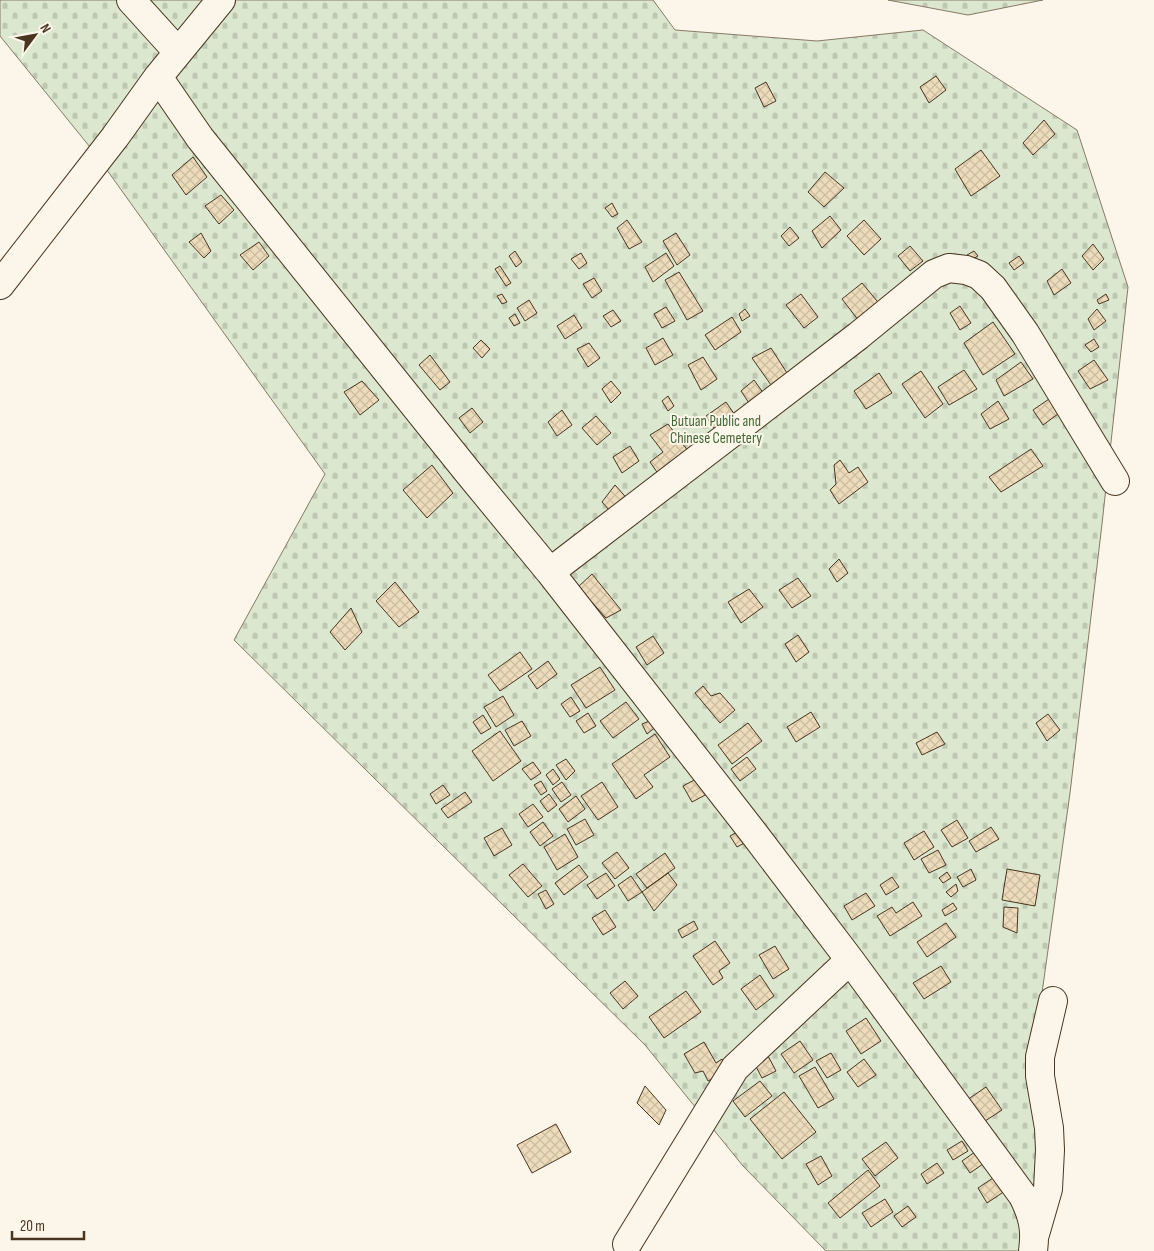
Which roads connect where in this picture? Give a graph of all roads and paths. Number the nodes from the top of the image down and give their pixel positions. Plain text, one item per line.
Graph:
1 (131, 0) edge
2 (221, 0) edge
3 (178, 52) junction
4 (158, 76) junction
5 (0, 285) edge
6 (1115, 481) dead end
7 (550, 572) junction
8 (850, 960) junction
9 (1053, 1000) dead end
10 (1034, 1243) edge
11 (627, 1244) dead end

1 - 3 street
2 - 3 street
3 - 4 street
4 - 5 street
4 - 7 street
6 - 7 street
7 - 8 street
8 - 10 street
8 - 11 street
9 - 10 street

